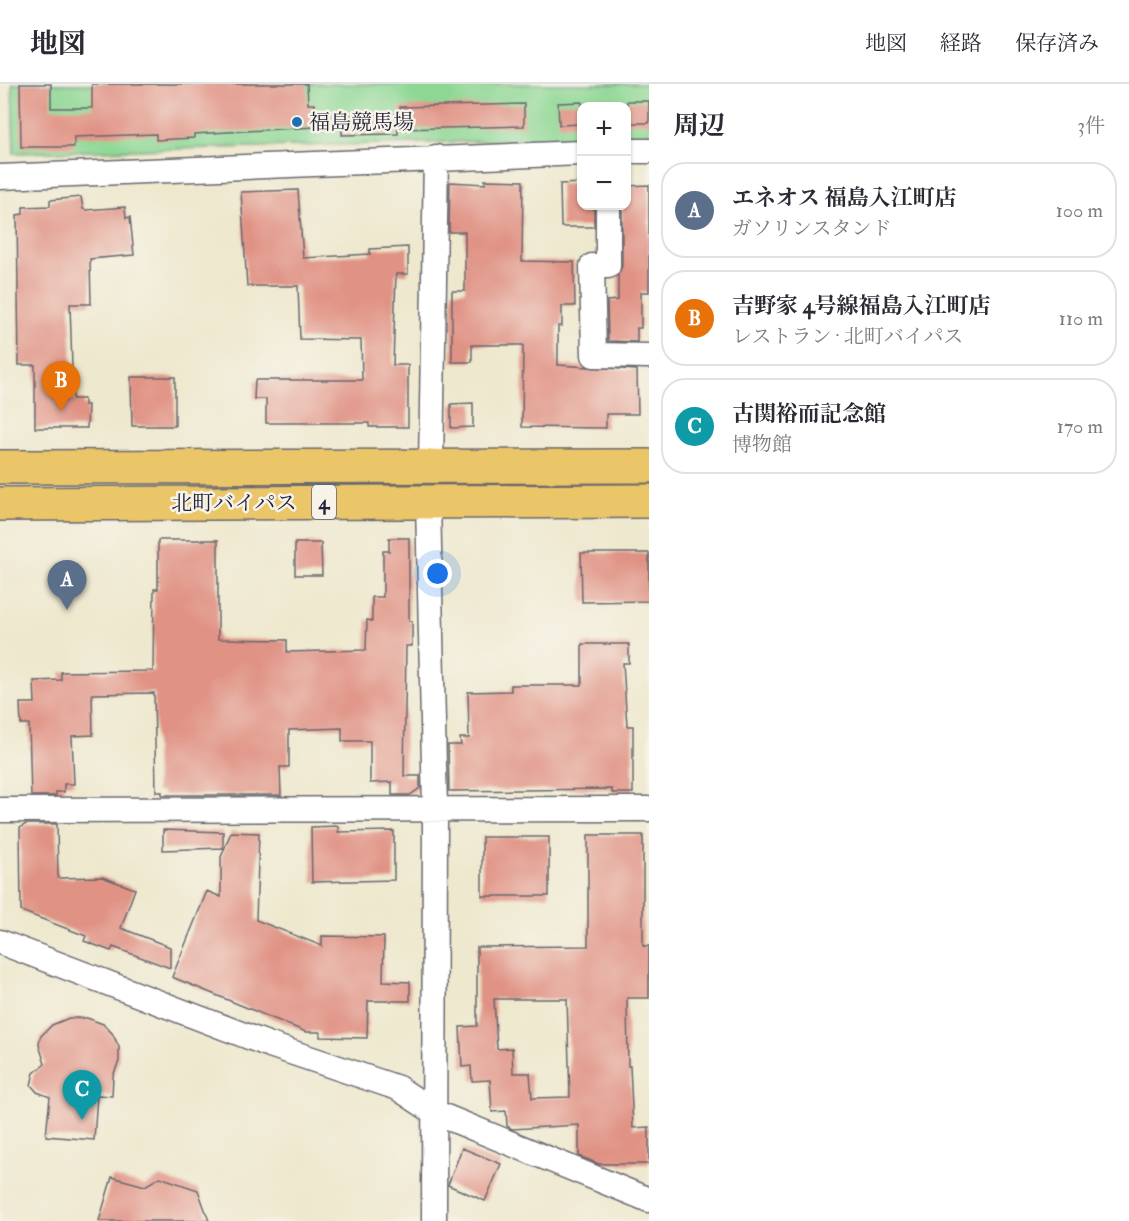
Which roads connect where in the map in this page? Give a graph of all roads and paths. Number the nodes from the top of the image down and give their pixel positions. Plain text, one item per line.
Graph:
1 (649, 151) edge
2 (631, 152) edge
3 (577, 153) edge
4 (436, 157) junction
5 (0, 177) edge
6 (608, 210) edge
7 (649, 356) edge
8 (649, 466) edge
9 (0, 467) edge
10 (431, 467) junction
11 (649, 501) edge
12 (428, 502) junction
13 (0, 504) edge
14 (649, 809) edge
15 (0, 810) edge
16 (435, 810) junction
17 (0, 942) edge
18 (434, 1112) junction
19 (649, 1200) edge
20 (434, 1221) edge

1 - 2 street
3 - 4 street
4 - 5 street
4 - 10 street
6 - 7 street
8 - 10 highway, 北町バイパス / 4
9 - 10 highway, 北町バイパス / 4
11 - 12 highway, 北町バイパス / 4
12 - 13 highway, 北町バイパス / 4
12 - 16 street
14 - 16 street
15 - 16 street
16 - 18 street
17 - 18 street
18 - 19 street
18 - 20 street

